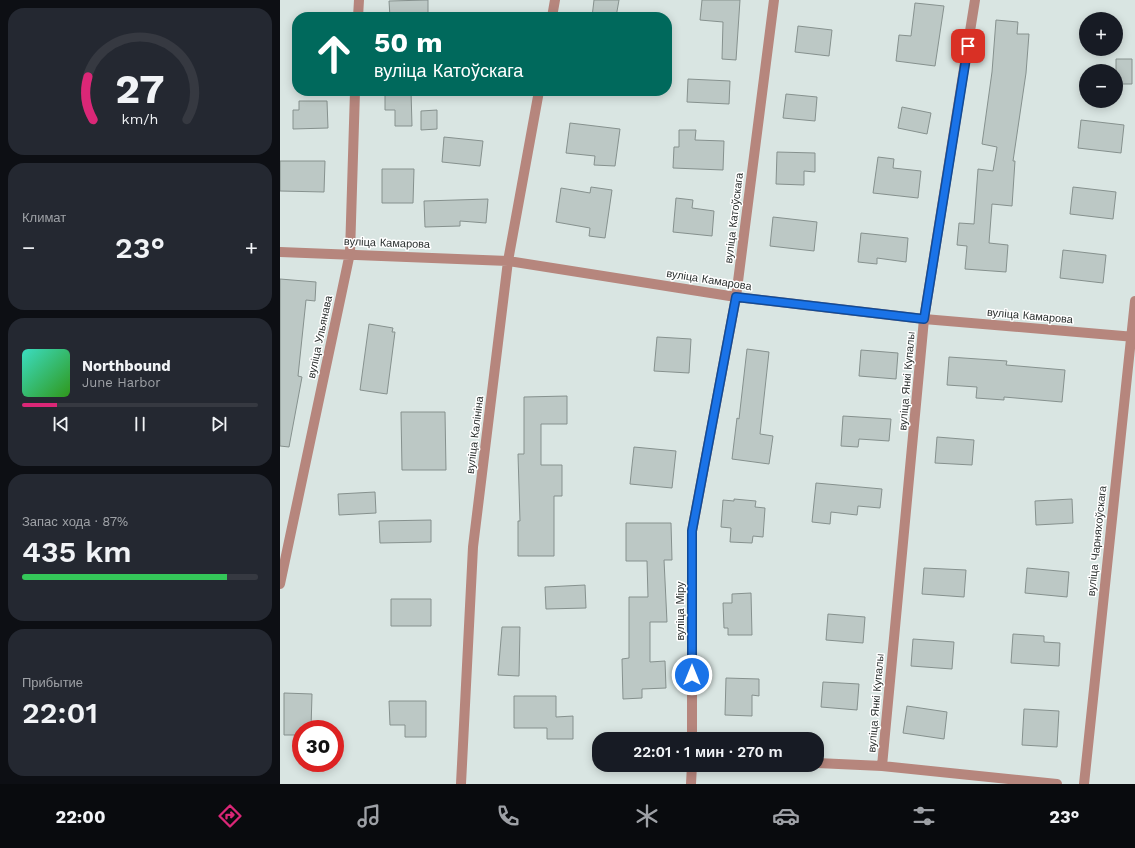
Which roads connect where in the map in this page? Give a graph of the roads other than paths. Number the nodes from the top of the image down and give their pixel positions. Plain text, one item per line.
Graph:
1 (358, 0) edge
2 (555, 0) edge
3 (774, 0) edge
4 (975, 0) edge
5 (358, 12) edge
6 (553, 12) edge
7 (355, 96) edge
8 (538, 96) edge
9 (280, 252) edge
10 (350, 254) junction
11 (508, 261) junction
12 (736, 297) junction
13 (1135, 301) edge
14 (924, 319) junction
15 (1133, 337) edge
16 (692, 531) joint
17 (280, 584) edge
18 (692, 732) edge
19 (824, 763) edge
20 (882, 766) junction
21 (692, 772) edge
22 (461, 784) edge
23 (691, 784) edge
24 (1057, 784) edge
25 (1084, 784) edge

1 - 5 street
2 - 6 street
3 - 12 street, вуліца Катоўскага
4 - 14 street, вуліца Янкі Купалы
7 - 10 street, вуліца Ульянава
8 - 11 street, вуліца Калініна
9 - 10 street, вуліца Камарова
10 - 11 street, вуліца Камарова
10 - 17 street, вуліца Ульянава
11 - 12 street, вуліца Камарова
11 - 22 street, вуліца Калініна
12 - 14 street, вуліца Камарова
12 - 16 street, вуліца Катоўскага
13 - 15 street, вуліца Чарняхоўскага
14 - 15 street, вуліца Камарова
14 - 20 street, вуліца Янкі Купалы
15 - 25 street, вуліца Чарняхоўскага
16 - 18 street, вуліца Міру
19 - 20 street
20 - 24 street
21 - 23 street

